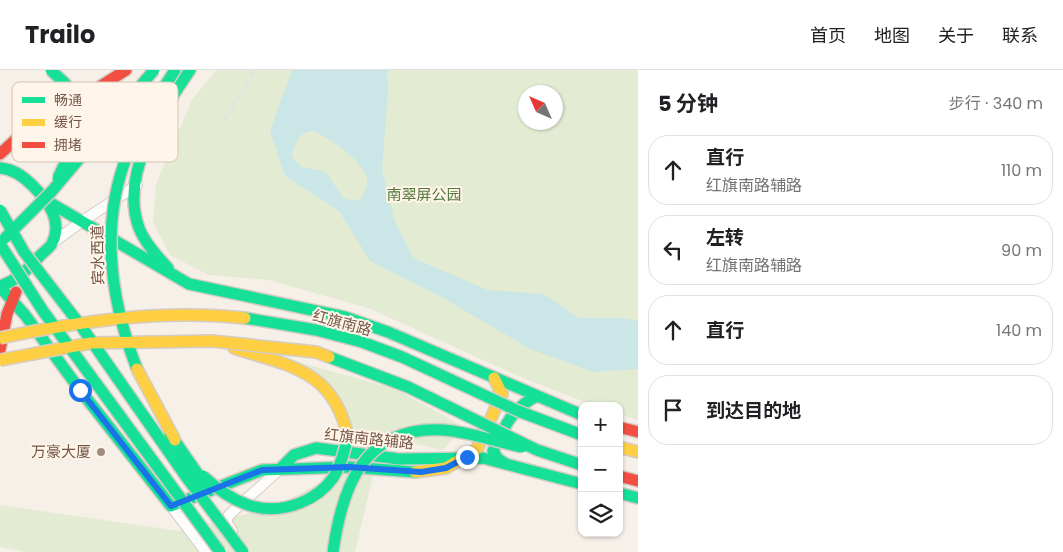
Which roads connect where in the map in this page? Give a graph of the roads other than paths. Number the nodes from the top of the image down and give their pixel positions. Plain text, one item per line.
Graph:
1 (51, 70) edge
2 (126, 70) edge
3 (154, 70) edge
4 (175, 70) edge
5 (190, 70) edge
6 (62, 82) edge
7 (107, 82) edge
8 (144, 82) edge
9 (167, 82) edge
10 (178, 89) edge
11 (12, 143) edge
12 (0, 156) edge
13 (67, 162) edge
14 (77, 162) edge
15 (124, 162) edge
16 (142, 162) edge
17 (0, 168) edge
18 (15, 171) junction
19 (136, 185) junction
20 (49, 196) junction
21 (2, 211) edge
22 (81, 222) junction
23 (0, 243) edge
24 (50, 246) junction
25 (24, 275) junction
26 (175, 276) junction
27 (0, 287) edge
28 (56, 290) junction
29 (12, 298) junction
30 (42, 337) junction
31 (212, 340) junction
32 (0, 344) edge
33 (0, 360) edge
34 (494, 378) junction
35 (537, 396) junction
36 (578, 413) edge
37 (623, 428) edge
38 (638, 432) edge
39 (578, 434) edge
40 (175, 440) junction
41 (623, 448) edge
42 (537, 450) junction
43 (638, 452) edge
44 (467, 457) junction
45 (578, 464) edge
46 (511, 467) junction
47 (194, 468) junction
48 (281, 468) junction
49 (623, 477) edge
50 (638, 481) edge
51 (578, 483) edge
52 (623, 494) edge
53 (638, 498) edge
54 (171, 506) junction
55 (206, 552) edge
56 (220, 552) edge
57 (245, 552) edge
58 (251, 552) edge
59 (332, 552) edge

1 - 6 main road, bridge
2 - 7 main road
3 - 8 main road, bridge
4 - 9 main road, 宾水西道, bridge
5 - 10 main road
11 - 12 main road
12 - 18 main road
13 - 20 main road, bridge
14 - 20 main road, bridge
15 - 40 main road, 宾水西道, bridge
16 - 19 main road
17 - 18 main road
18 - 20 main road
19 - 22 street
19 - 26 main road
20 - 22 main road
20 - 23 main road, bridge
20 - 24 main road
21 - 28 main road, bridge
22 - 24 street
22 - 26 main road
23 - 56 main road, bridge
24 - 25 main road
25 - 27 main road
25 - 29 main road
26 - 34 main road
27 - 29 main road
28 - 40 main road, bridge
28 - 57 main road, bridge
29 - 30 main road
29 - 32 main road
30 - 32 main road
30 - 54 main road
31 - 33 main road, bridge
31 - 42 main road, bridge
31 - 47 main road, bridge
32 - 39 main road, 红旗南路, bridge
34 - 35 main road
34 - 44 main road
35 - 36 main road
35 - 46 main road
37 - 38 main road
40 - 47 main road, bridge
41 - 43 main road
42 - 45 main road, bridge
42 - 59 main road, bridge
44 - 46 main road, 红旗南路辅路
44 - 48 main road
44 - 48 main road, 红旗南路辅路
46 - 51 main road, 红旗南路辅路
47 - 58 main road, bridge
48 - 54 main road, 红旗南路辅路
48 - 57 street
49 - 50 main road
52 - 53 main road
54 - 55 street

